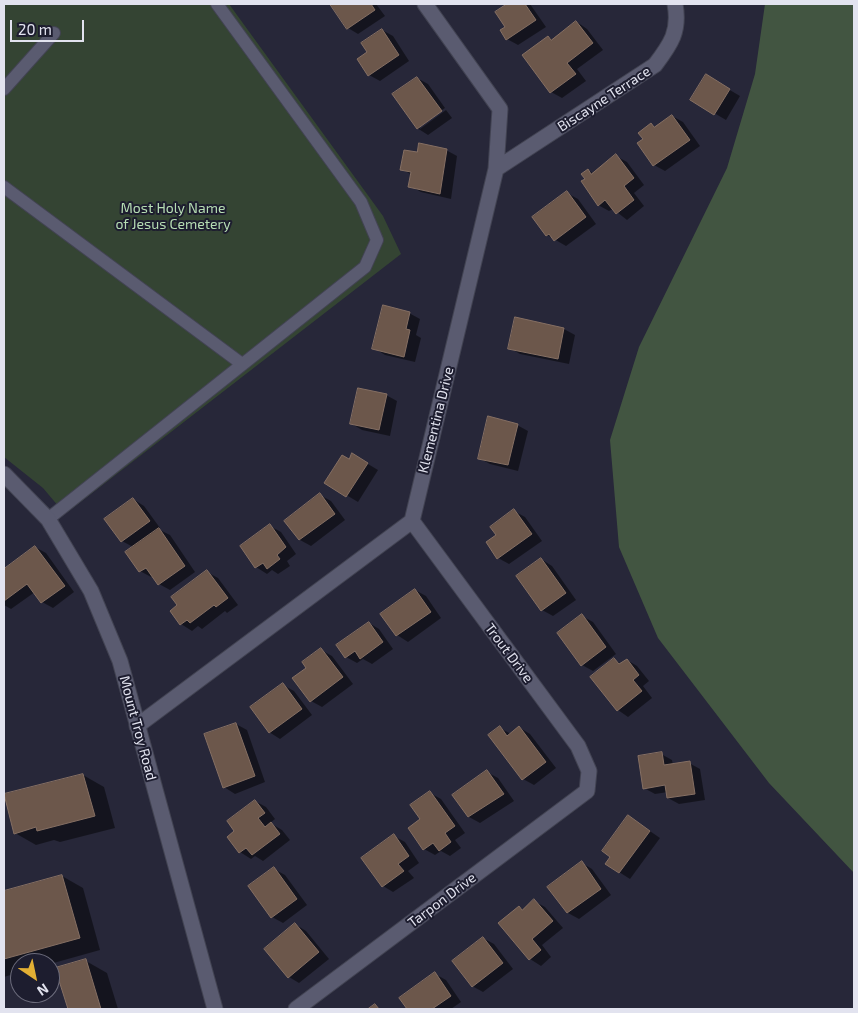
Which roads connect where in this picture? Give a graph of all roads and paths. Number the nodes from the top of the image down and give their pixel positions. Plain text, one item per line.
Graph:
1 (217, 4) edge
2 (425, 4) edge
3 (675, 4) edge
4 (54, 33) dead end
5 (4, 89) edge
6 (496, 169) junction
7 (4, 187) edge
8 (242, 364) junction
9 (4, 474) edge
10 (48, 519) junction
11 (412, 521) junction
12 (137, 726) junction
13 (587, 791) joint
14 (215, 1009) edge
15 (296, 1009) edge

1 - 8 lane
2 - 6 street, Klementina Drive
3 - 6 street, Biscayne Terrace
4 - 5 lane
6 - 11 street, Klementina Drive
7 - 8 lane
8 - 10 lane
9 - 10 street, Mount Troy Road
10 - 12 street, Mount Troy Road
11 - 12 street
11 - 13 street, Trout Drive
12 - 14 street, Mount Troy Road
13 - 15 street, Tarpon Drive

